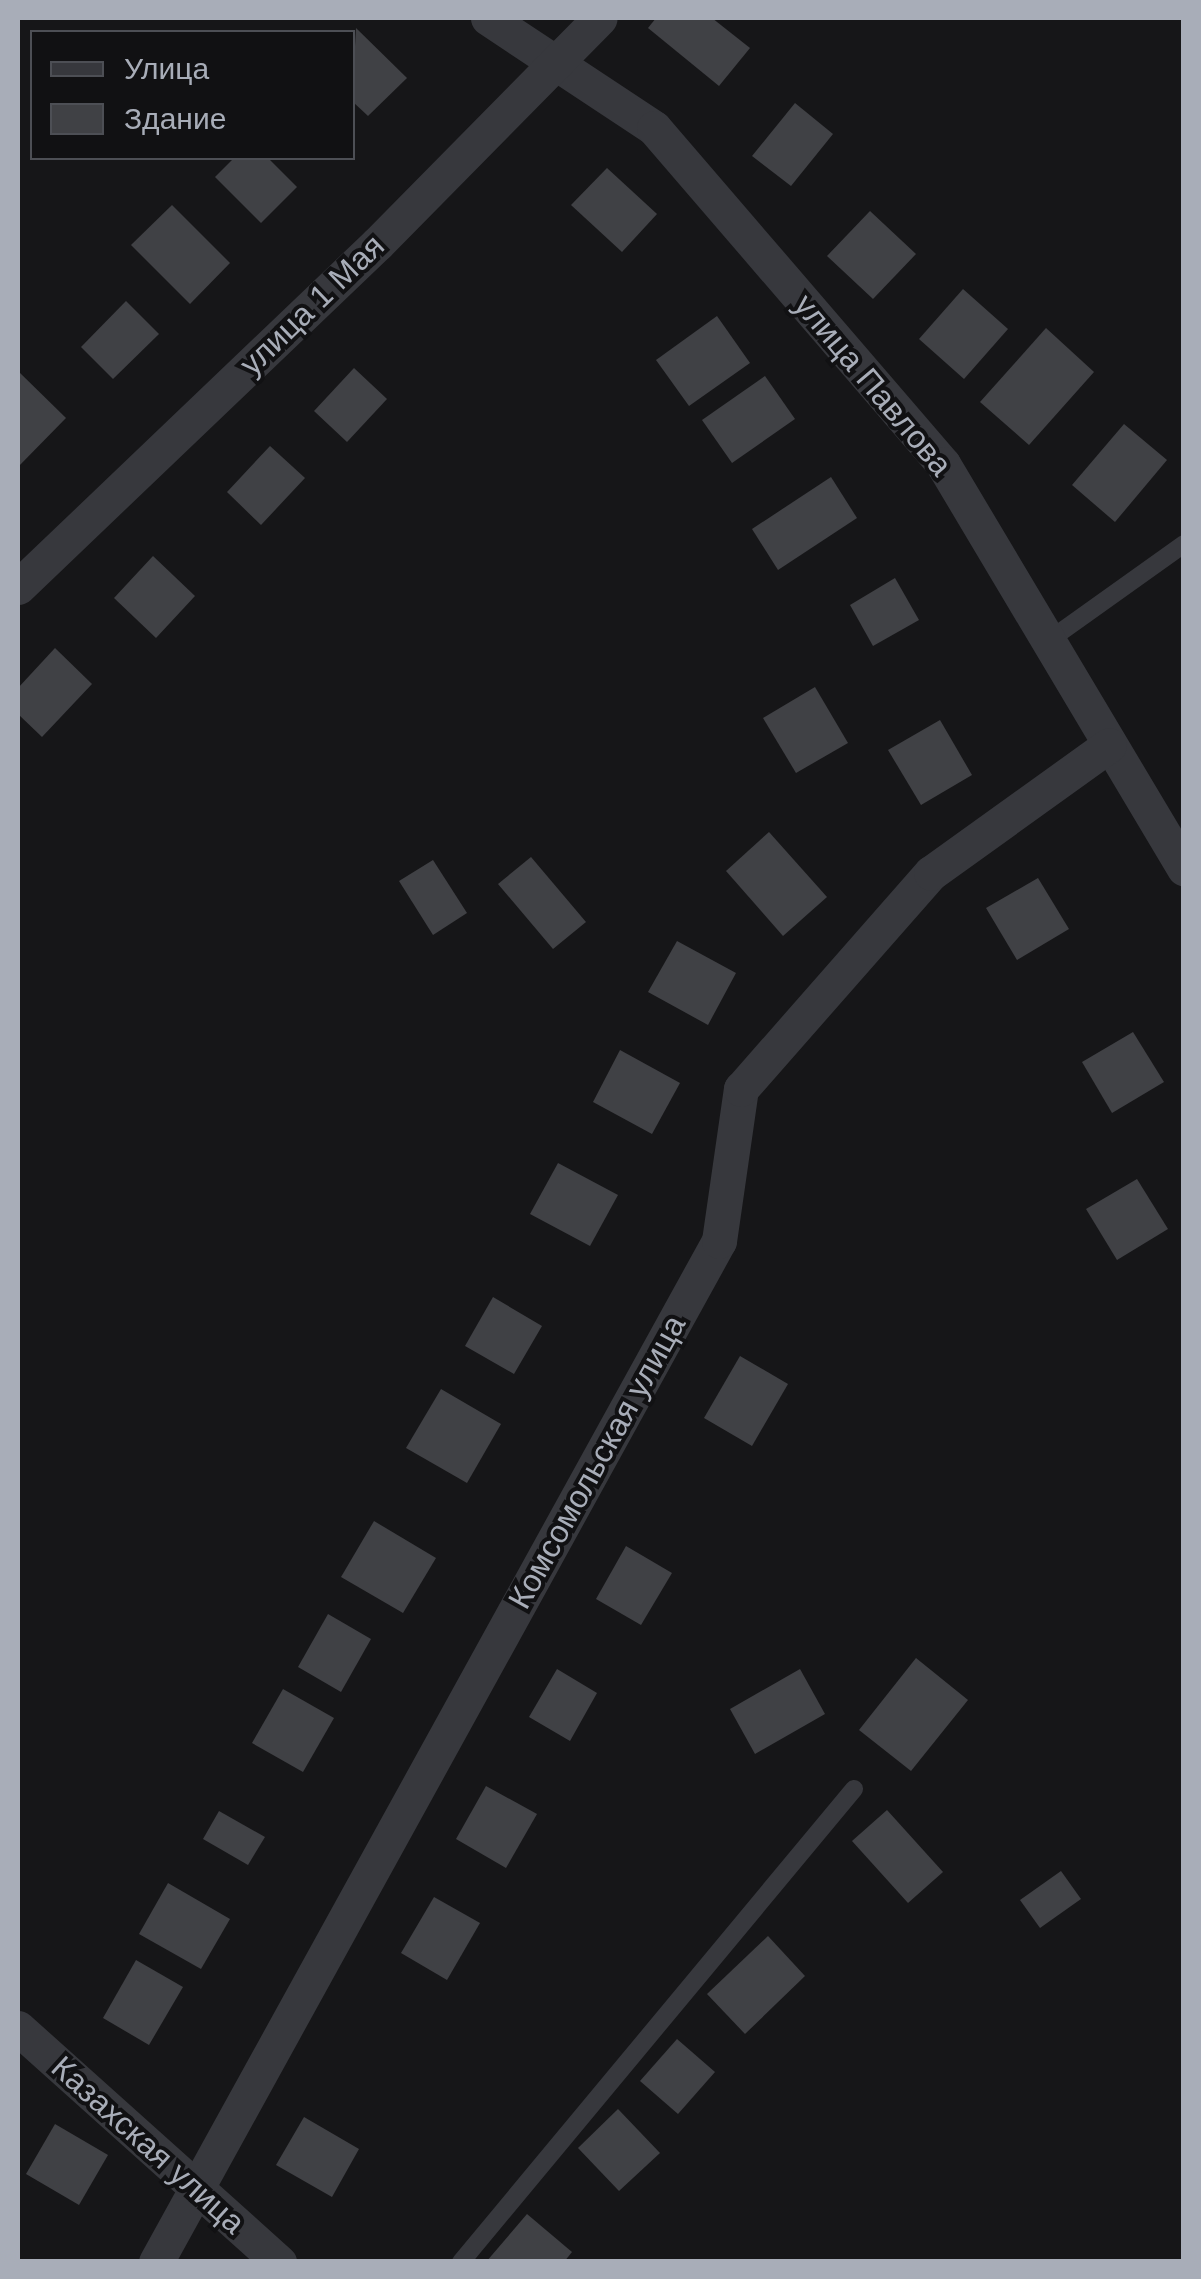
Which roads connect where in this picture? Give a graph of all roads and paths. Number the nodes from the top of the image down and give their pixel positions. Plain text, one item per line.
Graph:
1 (488, 18) edge
2 (600, 18) edge
3 (554, 66) junction
4 (1184, 544) edge
5 (18, 587) edge
6 (1048, 641) junction
7 (1108, 744) junction
8 (1184, 868) edge
9 (854, 1790) dead end
10 (18, 2028) edge
11 (196, 2187) junction
12 (156, 2262) edge
13 (279, 2262) edge
14 (461, 2262) edge

1 - 3 street, улица Павлова
2 - 3 street, улица 1 Мая
3 - 5 street, улица 1 Мая
3 - 6 street, улица Павлова
4 - 6 lane
6 - 7 street, улица Павлова
7 - 8 street, улица Павлова
7 - 11 street, Комсомольская улица
9 - 14 lane
10 - 11 street, Казахская улица
11 - 12 street, Комсомольская улица
11 - 13 street, Казахская улица

